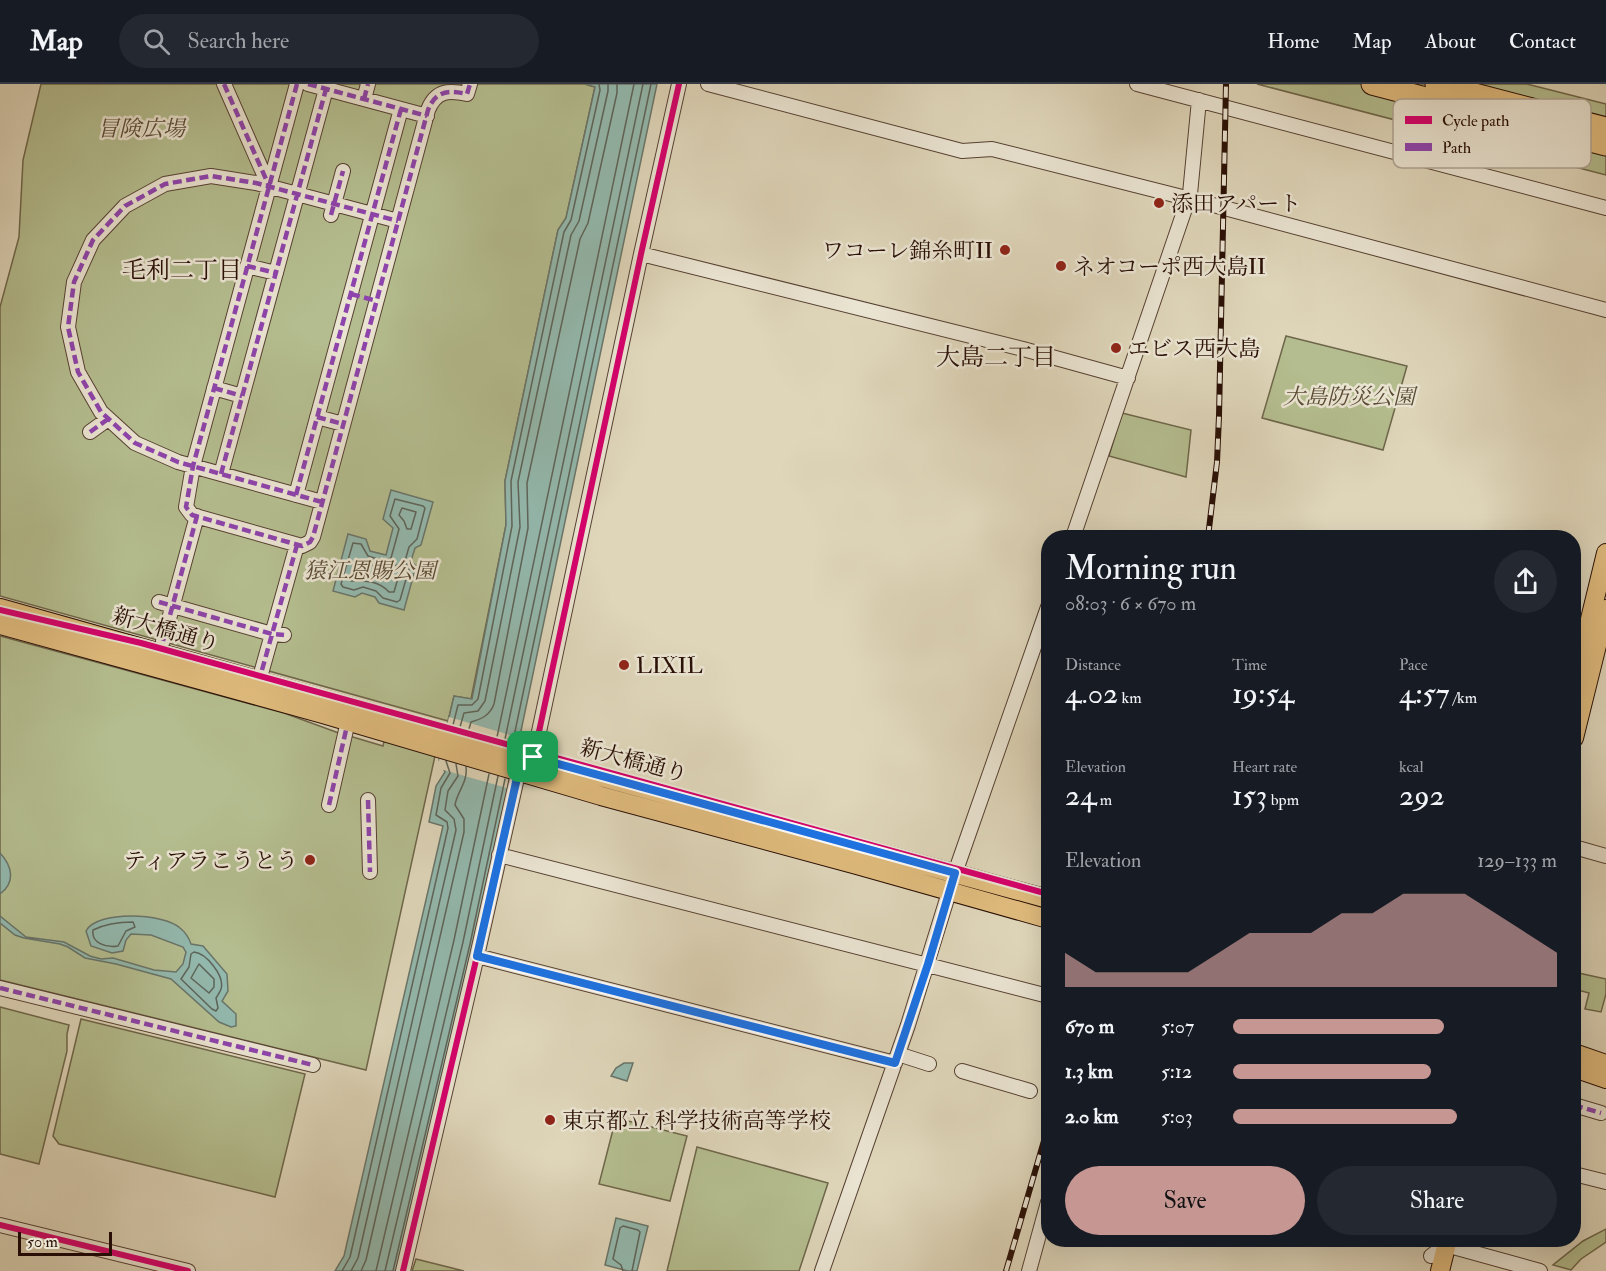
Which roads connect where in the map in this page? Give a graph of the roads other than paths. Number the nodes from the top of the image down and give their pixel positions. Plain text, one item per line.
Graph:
1 (224, 84) edge
2 (297, 84) edge
3 (308, 84) edge
4 (368, 84) edge
5 (470, 84) edge
6 (679, 84) edge
7 (708, 84) edge
8 (1137, 84) edge
9 (1372, 84) edge
10 (1436, 84) edge
11 (326, 89) junction
12 (364, 99) junction
13 (1430, 99) edge
14 (1494, 99) edge
15 (1199, 100) junction
16 (401, 109) junction
17 (427, 116) junction
18 (1591, 124) edge
19 (1606, 128) edge
20 (1591, 141) edge
21 (1606, 145) edge
22 (1393, 151) edge
23 (1455, 168) edge
24 (343, 171) dead end
25 (269, 186) junction
26 (298, 194) junction
27 (1188, 198) junction
28 (1606, 208) edge
29 (333, 209) junction
30 (372, 214) junction
31 (398, 221) junction
32 (641, 254) junction
33 (248, 266) junction
34 (276, 273) junction
35 (351, 294) junction
36 (377, 301) junction
37 (1606, 310) edge
38 (1128, 378) junction
39 (214, 388) junction
40 (242, 396) junction
41 (317, 417) junction
42 (108, 419) junction
43 (344, 424) junction
44 (90, 432) dead end
45 (193, 466) junction
46 (221, 474) junction
47 (296, 495) junction
48 (322, 502) junction
49 (197, 516) junction
50 (1075, 530) edge
51 (297, 544) junction
52 (1606, 553) edge
53 (166, 604) junction
54 (0, 608) edge
55 (1606, 609) edge
56 (0, 625) edge
57 (1041, 627) edge
58 (278, 634) junction
59 (163, 641) dead end
60 (1581, 656) edge
61 (262, 670) dead end
62 (1581, 710) edge
63 (346, 730) dead end
64 (437, 739) junction
65 (520, 762) junction
66 (368, 800) dead end
67 (329, 805) dead end
68 (1581, 849) edge
69 (499, 855) junction
70 (1606, 856) edge
71 (370, 872) dead end
72 (955, 873) junction
73 (950, 891) junction
74 (1041, 896) edge
75 (1041, 917) edge
76 (477, 956) junction
77 (928, 964) junction
78 (0, 988) edge
79 (1041, 994) edge
80 (1581, 1056) edge
81 (897, 1058) junction
82 (929, 1064) dead end
83 (313, 1065) dead end
84 (1606, 1065) edge
85 (1581, 1070) edge
86 (962, 1071) dead end
87 (1606, 1079) edge
88 (1030, 1091) dead end
89 (1581, 1109) edge
90 (1601, 1113) dead end
91 (1581, 1176) edge
92 (1606, 1182) edge
93 (0, 1225) edge
94 (1041, 1227) edge
95 (1438, 1253) edge
96 (188, 1271) edge
97 (403, 1271) edge
98 (822, 1271) edge
99 (1029, 1271) edge
100 (1540, 1271) edge

1 - 25 street
2 - 25 street
3 - 11 street
4 - 12 street
5 - 17 street
6 - 32 street
7 - 27 street
8 - 15 street
9 - 13 highway
10 - 14 highway
11 - 12 street
11 - 26 street
12 - 16 street
15 - 22 street
15 - 27 street
16 - 17 street
16 - 30 street
17 - 31 street
18 - 19 highway
20 - 21 highway
23 - 28 street
24 - 29 street
25 - 26 street
25 - 33 street
25 - 42 street
26 - 29 street
26 - 34 street
27 - 37 street
27 - 38 street
29 - 30 street
30 - 31 street
30 - 35 street
31 - 36 street
32 - 38 street
32 - 65 street
33 - 34 street
33 - 39 street
34 - 40 street
35 - 36 street
35 - 41 street
36 - 43 street
38 - 50 street
39 - 40 street
39 - 45 street
40 - 46 street
41 - 43 street
41 - 47 street
42 - 44 street
42 - 45 street
43 - 48 street
45 - 46 street
45 - 49 street
46 - 47 street
47 - 48 street
48 - 51 street
49 - 51 street
49 - 53 street
51 - 58 street
52 - 60 main road
53 - 58 street
53 - 59 street
54 - 64 main road, 新大橋通り
55 - 62 main road
56 - 64 main road, 新大橋通り
57 - 72 street
58 - 61 street
63 - 67 street
64 - 65 main road, 新大橋通り
65 - 69 street
65 - 72 main road, 新大橋通り
65 - 73 main road, 新大橋通り
66 - 71 street
68 - 70 street
69 - 76 street
69 - 77 street
72 - 73 street
72 - 74 main road, 新大橋通り
73 - 75 main road, 新大橋通り
73 - 77 street
76 - 81 street
76 - 97 street
77 - 79 street
77 - 81 street
78 - 83 street
80 - 84 main road
81 - 82 street
81 - 98 street
85 - 87 main road
86 - 88 street
89 - 90 street
91 - 92 street
93 - 96 street
94 - 99 street
95 - 100 street

